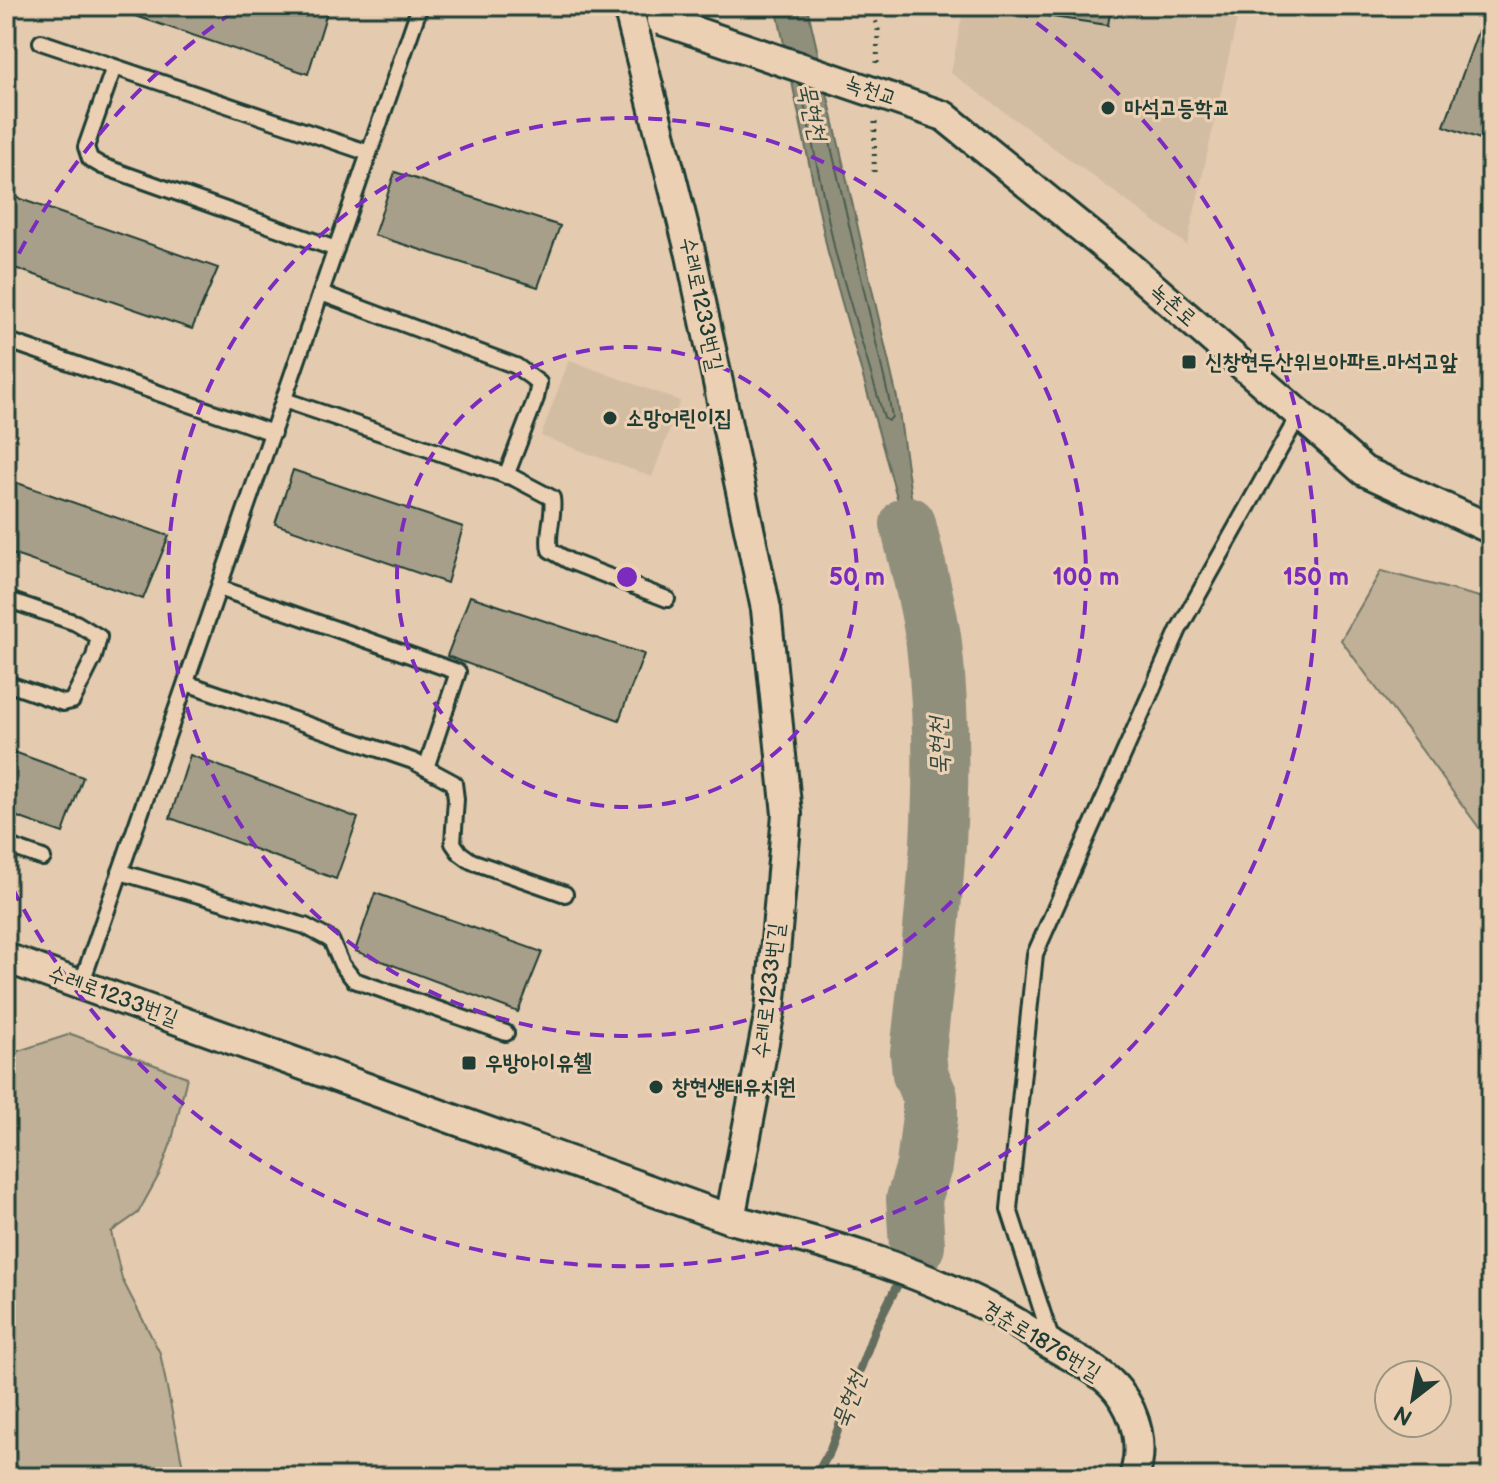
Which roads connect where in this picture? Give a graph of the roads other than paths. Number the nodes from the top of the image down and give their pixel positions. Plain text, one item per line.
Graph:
1 (420, 6) edge
2 (627, 7) edge
3 (41, 42) dead end
4 (114, 67) junction
5 (944, 116) joint
6 (369, 153) junction
7 (336, 249) junction
8 (321, 293) junction
9 (6, 340) edge
10 (284, 400) junction
11 (1299, 415) junction
12 (273, 433) junction
13 (506, 476) junction
14 (1491, 529) edge
15 (219, 588) junction
16 (6, 599) edge
17 (667, 599) dead end
18 (6, 683) edge
19 (186, 683) junction
20 (426, 768) junction
21 (6, 845) edge
22 (43, 858) dead end
23 (120, 872) junction
24 (565, 894) dead end
25 (6, 958) edge
26 (81, 985) junction
27 (506, 1033) dead end
28 (730, 1219) junction
29 (1053, 1346) junction
30 (1134, 1477) edge

1 - 6 lane
2 - 5 street, 녹천교, bridge
2 - 28 street, 수레로1233번길
3 - 4 lane
4 - 6 lane
4 - 7 lane
5 - 11 street, 녹촌로
6 - 7 lane
7 - 8 lane
8 - 10 lane
8 - 13 lane
9 - 12 lane
10 - 12 lane
10 - 13 lane
11 - 14 street, 녹촌로
11 - 29 lane
12 - 15 lane
13 - 17 lane
15 - 19 lane
15 - 20 lane
16 - 18 lane
19 - 20 lane
19 - 23 lane
20 - 24 lane
21 - 22 lane
23 - 26 lane
23 - 27 lane
25 - 26 street, 수레로1233번길
26 - 28 street, 수레로1233번길
28 - 29 street, 경춘로1876번길
29 - 30 street, 경춘로1876번길

